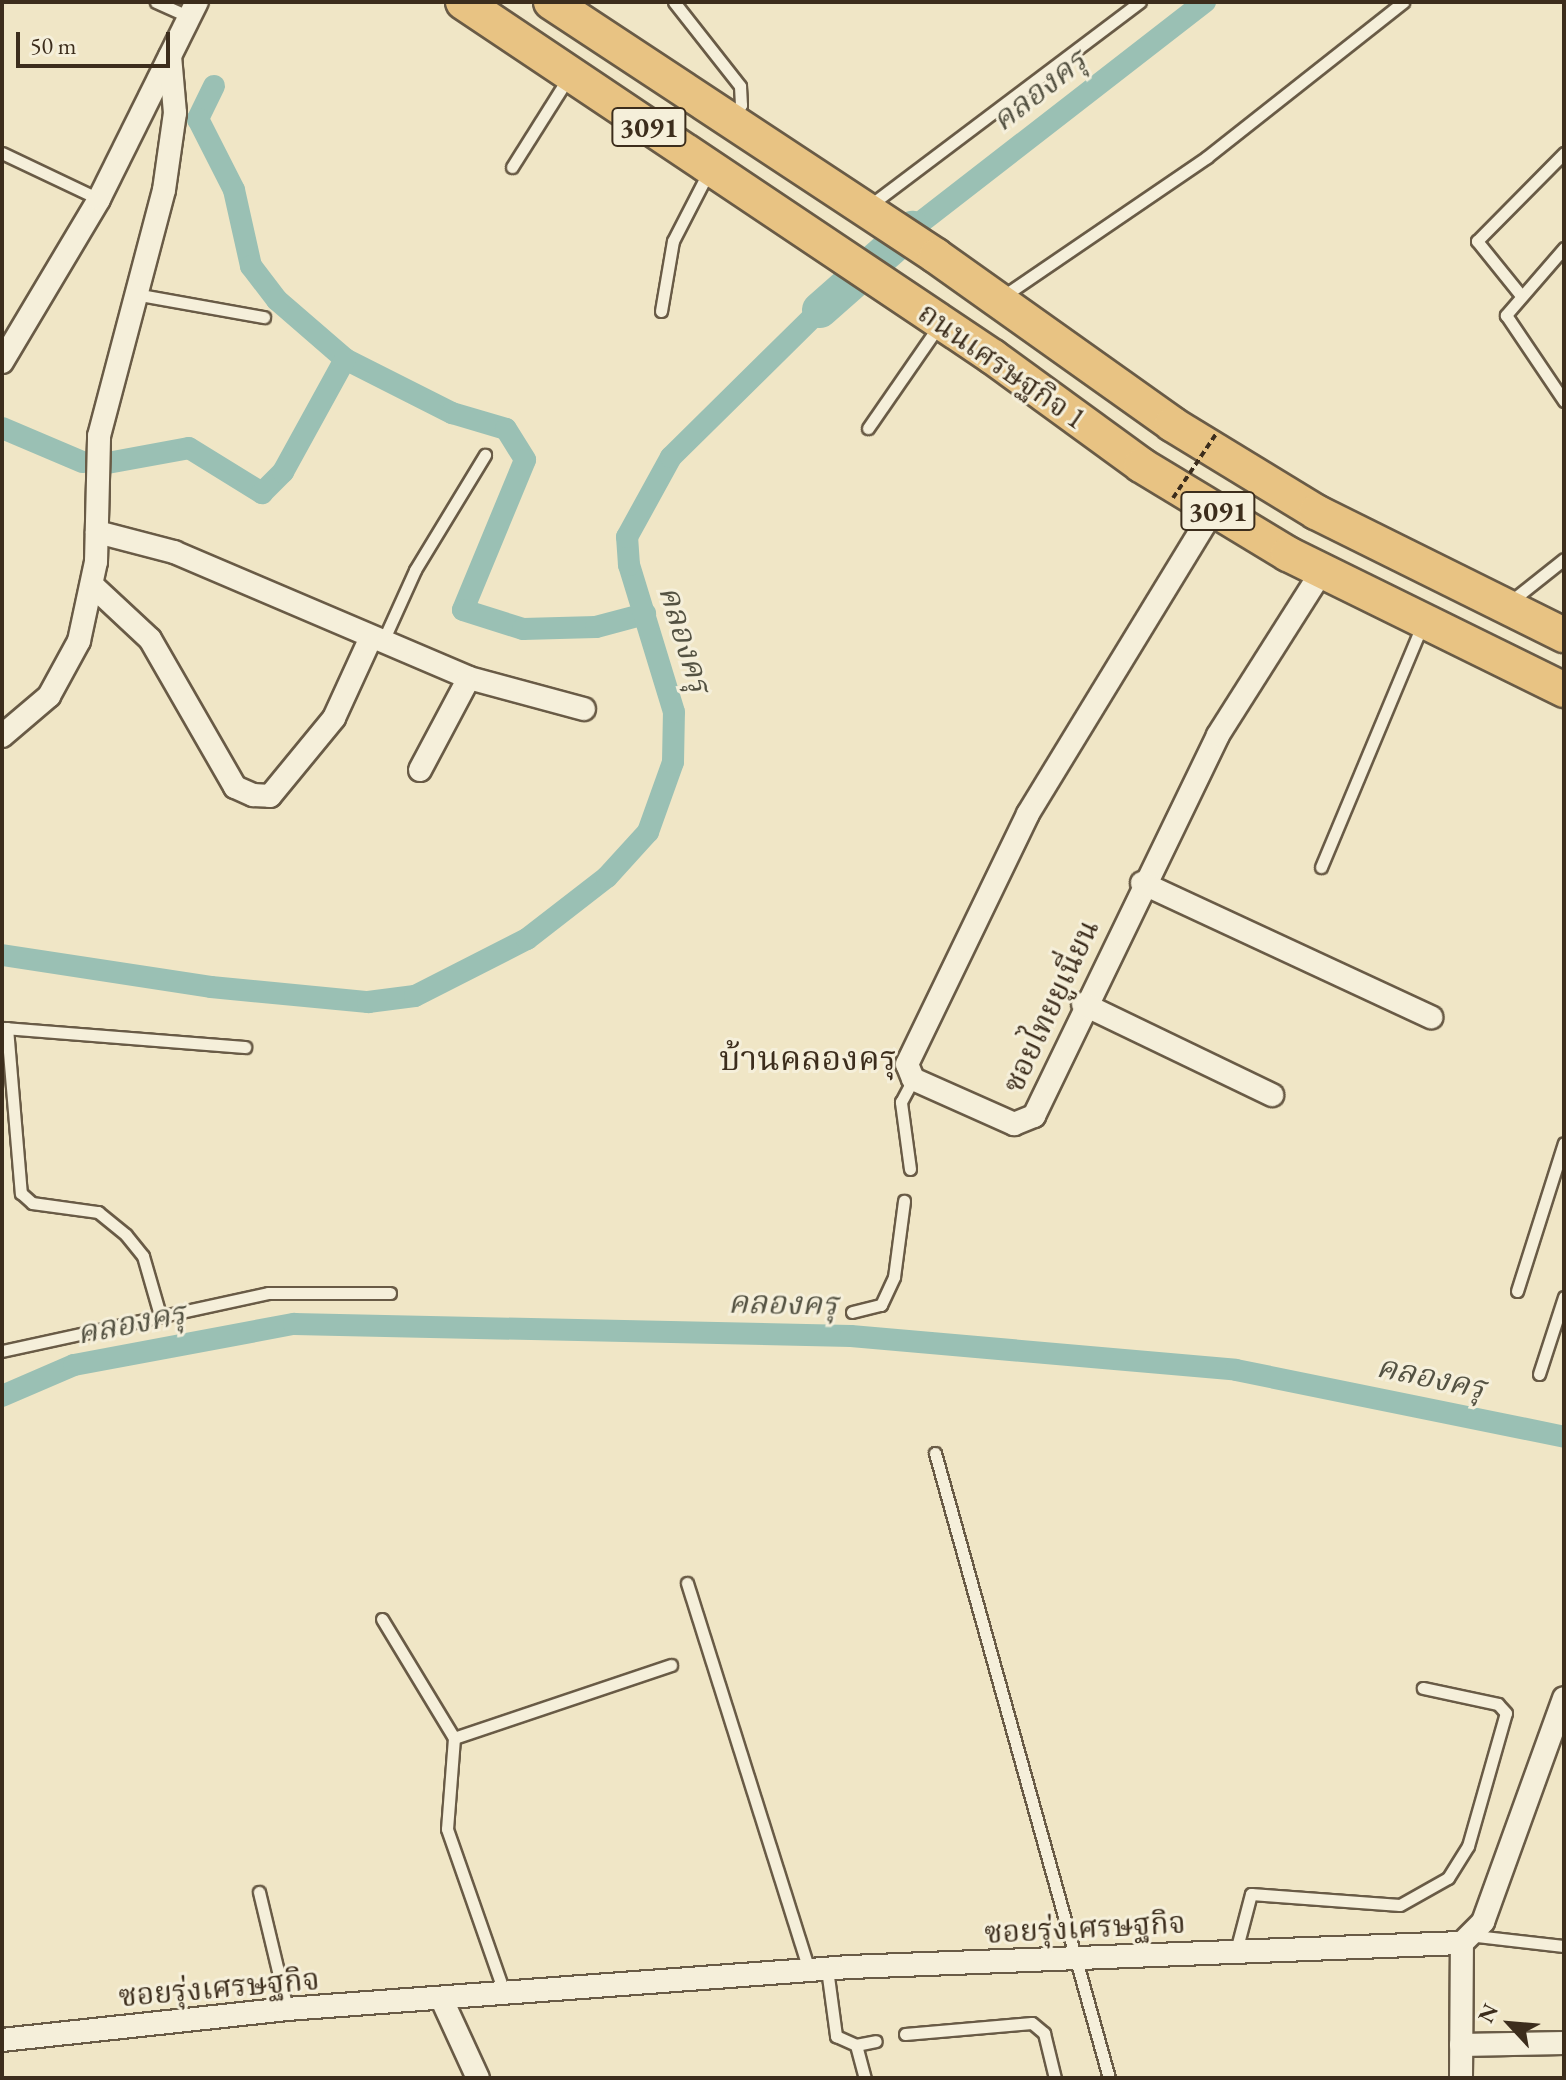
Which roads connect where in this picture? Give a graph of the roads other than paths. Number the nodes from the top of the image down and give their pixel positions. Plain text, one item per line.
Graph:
1 (156, 2) edge
2 (463, 2) edge
3 (551, 2) edge
4 (674, 2) edge
5 (1140, 2) edge
6 (1403, 2) edge
7 (193, 10) edge
8 (170, 56) junction
9 (571, 75) junction
10 (728, 120) junction
11 (2, 153) edge
12 (1564, 153) edge
13 (512, 167) dead end
14 (710, 169) junction
15 (99, 199) junction
16 (868, 213) junction
17 (1564, 248) edge
18 (1519, 293) junction
19 (140, 295) junction
20 (999, 300) junction
21 (661, 311) dead end
22 (264, 317) dead end
23 (940, 324) junction
24 (2, 362) edge
25 (1564, 401) edge
26 (868, 428) dead end
27 (485, 455) dead end
28 (1214, 509) junction
29 (97, 532) junction
30 (1564, 559) edge
31 (1322, 571) junction
32 (92, 585) junction
33 (1503, 607) junction
34 (1423, 623) junction
35 (1564, 635) edge
36 (377, 639) junction
37 (469, 678) junction
38 (1564, 690) edge
39 (584, 709) dead end
40 (2, 736) edge
41 (420, 770) dead end
42 (1321, 867) dead end
43 (1142, 883) junction
44 (1083, 1004) junction
45 (1431, 1017) dead end
46 (5, 1028) edge
47 (245, 1047) dead end
48 (913, 1079) junction
49 (1272, 1095) dead end
50 (1564, 1143) edge
51 (910, 1169) dead end
52 (904, 1201) dead end
53 (1517, 1291) dead end
54 (390, 1293) dead end
55 (1564, 1297) edge
56 (852, 1312) dead end
57 (160, 1315) junction
58 (2, 1351) edge
59 (1539, 1374) dead end
60 (935, 1453) dead end
61 (687, 1583) dead end
62 (382, 1619) dead end
63 (671, 1665) dead end
64 (1423, 1688) dead end
65 (1564, 1698) edge
66 (454, 1738) junction
67 (259, 1892) dead end
68 (1469, 1940) junction
69 (1564, 1946) edge
70 (1236, 1951) junction
71 (1077, 1959) junction
72 (818, 1970) junction
73 (504, 1992) junction
74 (443, 2002) junction
75 (287, 2009) junction
76 (905, 2034) dead end
77 (2, 2040) edge
78 (876, 2041) dead end
79 (1564, 2043) edge
80 (856, 2045) junction
81 (1461, 2045) junction
82 (478, 2078) edge
83 (865, 2078) edge
84 (1055, 2078) edge
85 (1109, 2078) edge
86 (1461, 2078) edge

1 - 7 lane
2 - 9 main road, ถนนเศรษฐกิจ 1 / 3091
3 - 10 main road, ถนนเศรษฐกิจ 1 / 3091
4 - 10 lane
5 - 16 lane
6 - 20 lane
7 - 8 street
8 - 15 street
8 - 19 street
9 - 13 lane
9 - 14 main road, ถนนเศรษฐกิจ 1 / 3091
10 - 16 main road, ถนนเศรษฐกิจ 1 / 3091
11 - 15 lane
12 - 18 lane
14 - 21 lane
14 - 23 main road, ถนนเศรษฐกิจ 1 / 3091
15 - 24 street
16 - 20 main road, ถนนเศรษฐกิจ 1 / 3091
17 - 18 lane
18 - 25 lane
19 - 22 lane
19 - 29 street
20 - 33 main road, ถนนเศรษฐกิจ 1 / 3091
23 - 26 lane
23 - 28 main road, ถนนเศรษฐกิจ 1 / 3091
27 - 36 lane
28 - 31 main road, ถนนเศรษฐกิจ 1 / 3091
28 - 48 street
29 - 32 street
29 - 36 street
30 - 33 lane
31 - 34 main road, ถนนเศรษฐกิจ 1 / 3091
31 - 43 street, ซอยไทยยูเนี่ยน
32 - 36 street
32 - 40 street
33 - 35 main road, ถนนเศรษฐกิจ 1 / 3091
34 - 38 main road, ถนนเศรษฐกิจ 1 / 3091
34 - 42 lane
36 - 37 street
37 - 39 street
37 - 41 street
43 - 44 street, ซอยไทยยูเนี่ยน
43 - 45 street
44 - 48 street, ซอยไทยยูเนี่ยน
44 - 49 street
46 - 47 lane
46 - 57 lane
48 - 51 lane
50 - 53 lane
52 - 56 lane
54 - 57 lane
55 - 59 lane
57 - 58 lane
60 - 71 lane
61 - 72 lane
62 - 66 lane
63 - 66 lane
64 - 70 lane
65 - 68 street
66 - 73 lane
67 - 75 lane
68 - 69 lane
68 - 70 street, ซอยรุ่งเศรษฐกิจ
68 - 81 street
70 - 71 street, ซอยรุ่งเศรษฐกิจ
71 - 72 street, ซอยรุ่งเศรษฐกิจ
71 - 85 lane
72 - 73 street, ซอยรุ่งเศรษฐกิจ
72 - 80 lane
73 - 74 street, ซอยรุ่งเศรษฐกิจ
74 - 75 street, ซอยรุ่งเศรษฐกิจ
74 - 82 street
75 - 77 street, ซอยรุ่งเศรษฐกิจ
76 - 84 lane
78 - 80 lane
79 - 81 street
80 - 83 lane
81 - 86 street

